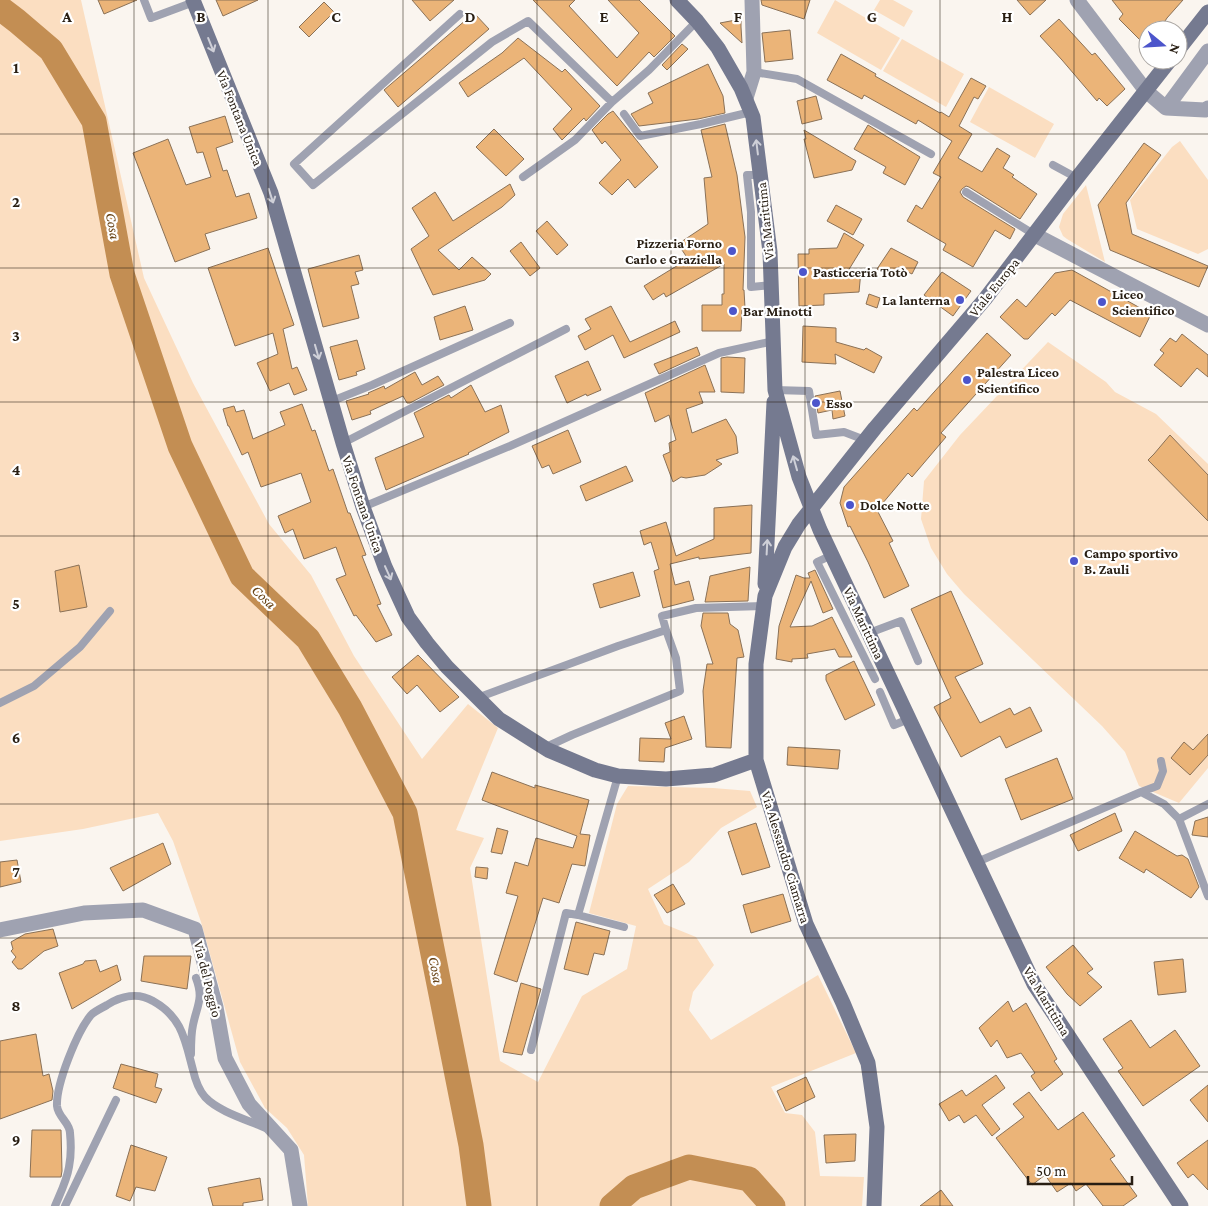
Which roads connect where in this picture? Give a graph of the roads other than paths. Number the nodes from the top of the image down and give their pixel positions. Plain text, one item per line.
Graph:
1 (144, 0) edge
2 (677, 0) edge
3 (752, 0) edge
4 (1079, 0) edge
5 (193, 1) edge
6 (1208, 12) edge
7 (460, 14) dead end
8 (697, 21) junction
9 (1188, 37) edge
10 (1205, 60) edge
11 (1162, 70) edge
12 (754, 72) junction
13 (1146, 91) junction
14 (746, 98) junction
15 (612, 102) junction
16 (1166, 108) junction
17 (1208, 108) edge
18 (751, 112) junction
19 (624, 114) dead end
20 (931, 154) dead end
21 (1053, 165) dead end
22 (523, 176) dead end
23 (1077, 178) junction
24 (966, 192) dead end
25 (758, 212) junction
26 (1035, 235) junction
27 (768, 242) junction
28 (751, 244) junction
29 (771, 285) junction
30 (510, 323) dead end
31 (1208, 325) edge
32 (566, 329) dead end
33 (774, 341) junction
34 (775, 390) junction
35 (332, 401) junction
36 (865, 440) junction
37 (343, 443) junction
38 (363, 507) junction
39 (812, 509) junction
40 (764, 601) junction
41 (110, 611) dead end
42 (666, 630) junction
43 (868, 642) junction
44 (918, 661) dead end
45 (875, 679) dead end
46 (880, 692) dead end
47 (477, 698) junction
48 (0, 703) edge
49 (909, 719) junction
50 (544, 748) junction
51 (756, 760) junction
52 (1161, 761) dead end
53 (618, 776) junction
54 (1141, 792) junction
55 (1208, 804) edge
56 (1179, 820) junction
57 (977, 862) junction
58 (1208, 896) edge
59 (578, 915) junction
60 (624, 927) dead end
61 (0, 930) edge
62 (196, 978) dead end
63 (531, 1050) dead end
64 (190, 1059) junction
65 (116, 1100) dead end
66 (274, 1132) junction
67 (1176, 1204) edge
68 (55, 1206) edge
69 (66, 1206) edge
70 (300, 1206) edge
71 (874, 1206) edge

1 - 5 lane
2 - 8 main road, Via Marittima
3 - 12 street
4 - 13 street
5 -> 35 main road, Via Fontana Unica
6 - 9 main road
7 - 15 lane
8 - 14 main road, Via Marittima
8 - 15 lane
10 - 16 street
11 - 13 main road, Viale Europa
12 - 14 street
12 - 20 lane
13 - 16 street
13 - 23 main road, Viale Europa
14 - 18 main road, Via Marittima
15 - 22 lane
16 - 17 street
18 - 19 lane
25 -> 18 main road, Via Marittima
21 - 23 lane
23 - 26 main road, Viale Europa
24 - 26 lane
25 - 27 main road, Via Marittima
25 - 28 lane
26 - 31 street
26 - 36 main road, Viale Europa
27 - 28 lane
27 - 29 main road, Via Marittima
28 - 29 lane
29 - 33 main road, Via Marittima
30 - 35 lane
32 - 37 lane
33 - 34 main road, Via Marittima
33 - 38 lane
34 - 36 lane
39 -> 34 main road, Via Marittima
40 -> 34 main road
35 - 37 main road, Via Fontana Unica
36 - 39 main road, Viale Europa
37 - 38 main road, Via Fontana Unica
38 -> 47 main road, Via Fontana Unica
39 - 40 main road, Via Alessandro Ciamarra
39 - 43 main road, Via Marittima
40 - 42 lane
40 - 51 main road, Via Alessandro Ciamarra
41 - 48 lane
42 - 47 lane
42 - 50 lane
43 - 44 lane
43 - 45 lane
43 - 49 main road, Via Marittima
46 - 49 lane
47 - 50 main road, Via Fontana Unica
49 - 57 main road, Via Marittima
50 - 53 main road, Via Fontana Unica
51 - 53 main road, Via Fontana Unica
51 - 71 main road, Via Alessandro Ciamarra
52 - 54 lane
53 - 59 lane
54 - 56 lane
54 - 57 lane
55 - 56 lane
56 - 58 lane
57 - 67 main road, Via Marittima
59 - 60 lane
59 - 63 lane
61 - 66 street, Via del Poggio
62 - 64 lane
64 - 66 lane
64 - 68 lane
65 - 69 lane
66 - 70 street, Via del Poggio

